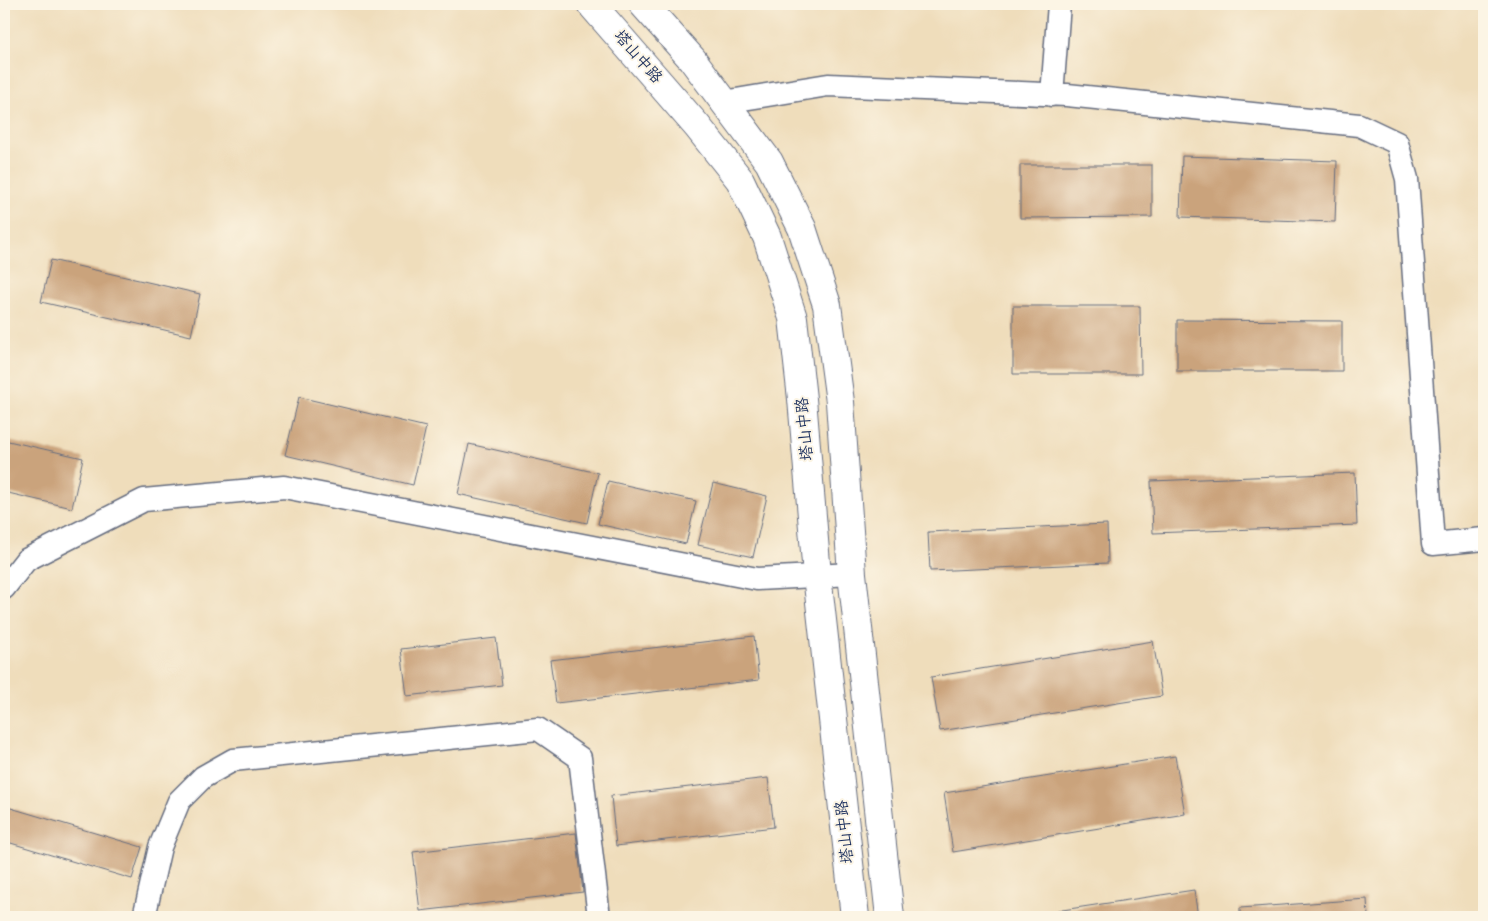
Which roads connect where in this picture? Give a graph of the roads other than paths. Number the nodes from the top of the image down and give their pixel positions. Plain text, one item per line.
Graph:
1 (591, 4) edge
2 (643, 4) edge
3 (1059, 4) edge
4 (1052, 95) junction
5 (724, 102) junction
6 (1484, 539) edge
7 (852, 574) junction
8 (817, 575) junction
9 (4, 588) edge
10 (144, 917) edge
11 (599, 917) edge
12 (855, 917) edge
13 (890, 917) edge

1 - 8 main road, 塔山中路
2 - 5 main road
3 - 4 street
4 - 5 street
4 - 6 street
5 - 7 main road
7 - 8 street
7 - 13 main road
8 - 9 street
8 - 12 main road, 塔山中路
10 - 11 street

